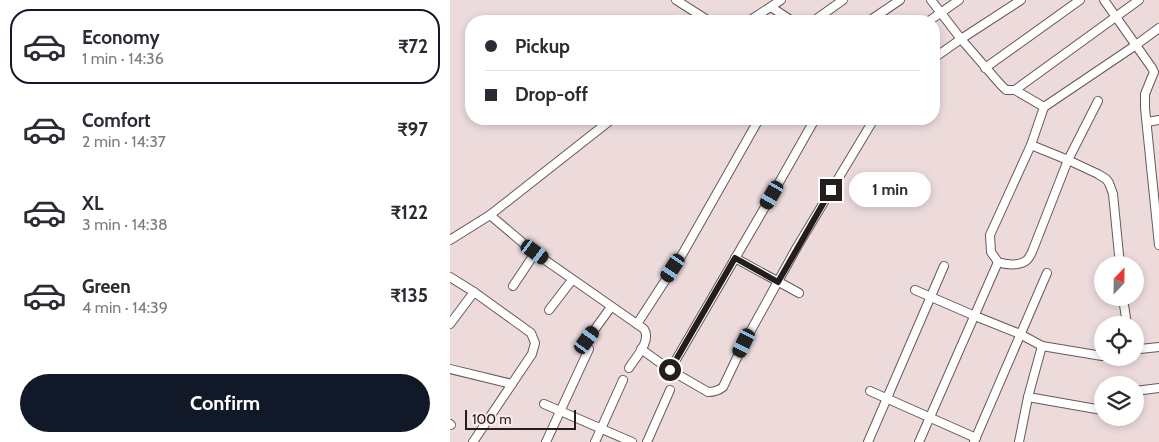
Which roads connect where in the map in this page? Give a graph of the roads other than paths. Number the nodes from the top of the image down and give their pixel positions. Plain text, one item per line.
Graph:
1 (676, 0) edge
2 (781, 0) edge
3 (843, 0) edge
4 (900, 0) edge
5 (931, 0) edge
6 (959, 0) edge
7 (1020, 0) edge
8 (1080, 0) edge
9 (1104, 0) edge
10 (1139, 0) edge
11 (771, 7) junction
12 (941, 13) junction
13 (700, 15) edge
14 (758, 15) edge
15 (783, 15) edge
16 (822, 15) edge
17 (877, 15) edge
18 (938, 15) edge
19 (1116, 16) junction
20 (1159, 28) edge
21 (961, 39) junction
22 (1136, 45) junction
23 (940, 54) edge
24 (985, 68) junction
25 (1015, 90) junction
26 (1098, 101) dead end
27 (1044, 106) junction
28 (1159, 120) edge
29 (1147, 122) junction
30 (604, 125) edge
31 (756, 125) edge
32 (812, 125) edge
33 (870, 125) edge
34 (1031, 145) junction
35 (1068, 160) junction
36 (490, 215) junction
37 (450, 240) edge
38 (1159, 245) edge
39 (535, 252) junction
40 (1119, 256) edge
41 (735, 258) junction
42 (998, 262) junction
43 (944, 266) dead end
44 (1047, 273) dead end
45 (450, 277) edge
46 (572, 280) junction
47 (778, 282) junction
48 (513, 286) dead end
49 (915, 290) dead end
50 (474, 292) junction
51 (799, 293) dead end
52 (931, 297) junction
53 (611, 307) junction
54 (549, 310) dead end
55 (974, 316) junction
56 (450, 324) edge
57 (637, 324) junction
58 (1020, 334) junction
59 (587, 340) dead end
60 (1042, 346) junction
61 (1159, 348) edge
62 (589, 349) dead end
63 (641, 349) junction
64 (1144, 349) edge
65 (1094, 355) edge
66 (628, 368) dead end
67 (450, 370) edge
68 (670, 370) junction
69 (623, 380) dead end
70 (512, 384) junction
71 (1159, 388) edge
72 (1144, 389) edge
73 (670, 390) dead end
74 (870, 391) dead end
75 (1028, 397) junction
76 (886, 398) junction
77 (544, 404) dead end
78 (1094, 409) edge
79 (560, 411) junction
80 (929, 418) junction
81 (601, 429) junction
82 (975, 440) edge
83 (473, 442) edge
84 (546, 442) edge
85 (595, 442) edge
86 (632, 442) edge
87 (647, 442) edge
88 (868, 442) edge
89 (919, 442) edge
90 (1019, 442) edge

1 - 13 street
2 - 11 street
3 - 16 street
4 - 17 street
5 - 12 street
6 - 12 street
7 - 21 street
8 - 24 street
9 - 19 street
10 - 19 street
11 - 14 street
11 - 15 street
12 - 18 street
12 - 21 street
19 - 22 street
19 - 25 street
20 - 22 street
21 - 23 street
21 - 24 street
22 - 27 street
22 - 29 street
24 - 25 street
25 - 27 street
26 - 35 street
27 - 34 street
28 - 29 street
29 - 38 street
30 - 36 street
31 - 57 street
32 - 41 street
33 - 47 street
34 - 35 street
34 - 42 street
35 - 40 street
35 - 42 street
36 - 37 street
36 - 39 street
39 - 46 street
39 - 48 street
41 - 47 street
41 - 68 street
42 - 55 street
43 - 52 street
44 - 58 street
45 - 50 street
46 - 53 street
46 - 54 street
47 - 51 street
47 - 68 street
49 - 52 street
50 - 56 street
50 - 70 street
52 - 55 street
52 - 76 street
53 - 57 street
53 - 59 street
55 - 58 street
55 - 80 street
57 - 63 street
58 - 60 street
58 - 82 street
60 - 65 street
60 - 75 street
61 - 64 street
62 - 79 street
63 - 66 street
63 - 68 street
67 - 70 street
69 - 81 street
70 - 83 street
71 - 72 street
73 - 87 street
74 - 76 street
75 - 78 street
75 - 90 street
76 - 80 street
76 - 88 street
77 - 79 street
79 - 81 street
79 - 84 street
80 - 82 street
80 - 89 street
81 - 85 street
81 - 86 street

